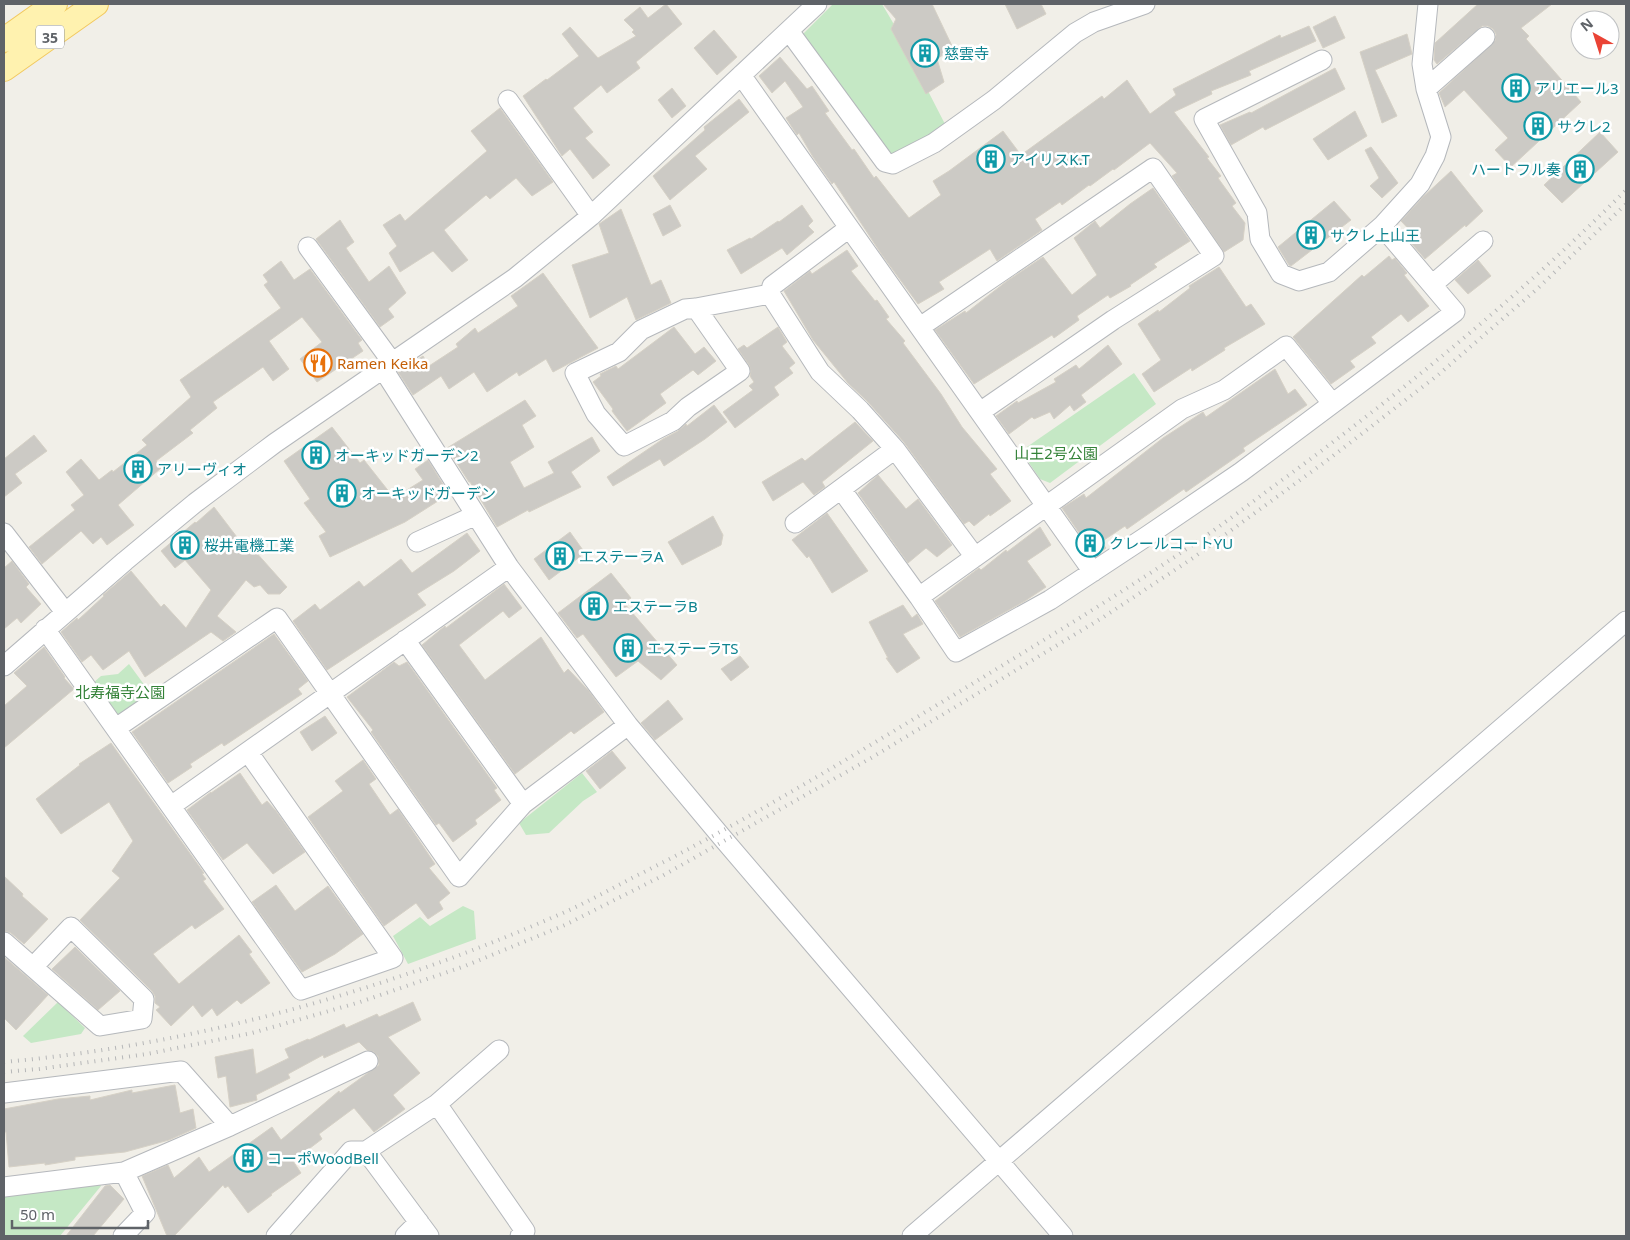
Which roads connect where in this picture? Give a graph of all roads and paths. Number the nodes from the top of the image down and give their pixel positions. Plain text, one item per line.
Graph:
1 (55, 4) edge
2 (96, 4) edge
3 (817, 4) edge
4 (1146, 4) edge
5 (1428, 4) edge
6 (789, 31) junction
7 (1485, 37) dead end
8 (4, 40) edge
9 (1322, 60) dead end
10 (4, 70) edge
11 (741, 76) junction
12 (1426, 89) junction
13 (508, 100) dead end
14 (591, 216) junction
15 (1382, 226) junction
16 (850, 228) junction
17 (1483, 241) dead end
18 (308, 247) dead end
19 (1432, 285) junction
20 (770, 294) junction
21 (696, 308) junction
22 (920, 327) junction
23 (388, 366) junction
24 (1332, 403) junction
25 (980, 412) junction
26 (895, 449) junction
27 (841, 489) junction
28 (1047, 506) junction
29 (476, 515) junction
30 (795, 523) dead end
31 (4, 533) edge
32 (417, 542) dead end
33 (975, 558) junction
34 (509, 567) junction
35 (1093, 572) junction
36 (919, 598) junction
37 (65, 612) junction
38 (1626, 621) edge
39 (45, 629) junction
40 (405, 640) junction
41 (4, 666) edge
42 (330, 694) junction
43 (628, 724) junction
44 (116, 728) junction
45 (248, 752) junction
46 (523, 804) junction
47 (171, 806) junction
48 (4, 942) edge
49 (33, 967) junction
50 (499, 1050) dead end
51 (368, 1061) dead end
52 (4, 1093) edge
53 (436, 1104) junction
54 (230, 1126) junction
55 (366, 1151) junction
56 (999, 1162) junction
57 (124, 1172) junction
58 (4, 1187) edge
59 (424, 1229) edge
60 (123, 1236) edge
61 (276, 1236) edge
62 (405, 1236) edge
63 (520, 1236) edge
64 (912, 1236) edge
65 (1064, 1236) edge

1 - 8 main road, 35
2 - 10 main road, 35
3 - 6 street
4 - 6 street
5 - 12 street
6 - 11 street
7 - 12 street
9 - 15 street
11 - 14 street
11 - 16 street
12 - 15 street
13 - 14 street
14 - 23 street
15 - 19 street
16 - 20 street
16 - 22 street
17 - 19 street
18 - 23 street
19 - 24 street
20 - 21 street
20 - 26 street
21 - 21 street
22 - 25 street
22 - 25 street
23 - 29 street
23 - 37 street
24 - 28 street
24 - 35 street
25 - 28 street
26 - 27 street
26 - 33 street
27 - 30 street
27 - 36 street
28 - 33 street
28 - 35 street
29 - 32 street
29 - 34 street
31 - 37 street
33 - 36 street
34 - 40 street
34 - 43 street
35 - 36 street
37 - 39 street
38 - 56 street
39 - 41 street
39 - 44 street
40 - 42 street
40 - 46 street
42 - 44 street
42 - 45 street
42 - 46 street
43 - 46 street
43 - 56 street
44 - 47 street
45 - 47 street
45 - 47 street
48 - 49 street
49 - 49 street
50 - 53 street
51 - 54 street
52 - 54 street
53 - 55 street
53 - 63 street
54 - 57 street
55 - 59 street
55 - 61 street
56 - 64 street
56 - 65 street
57 - 58 street
57 - 60 street
59 - 62 street

